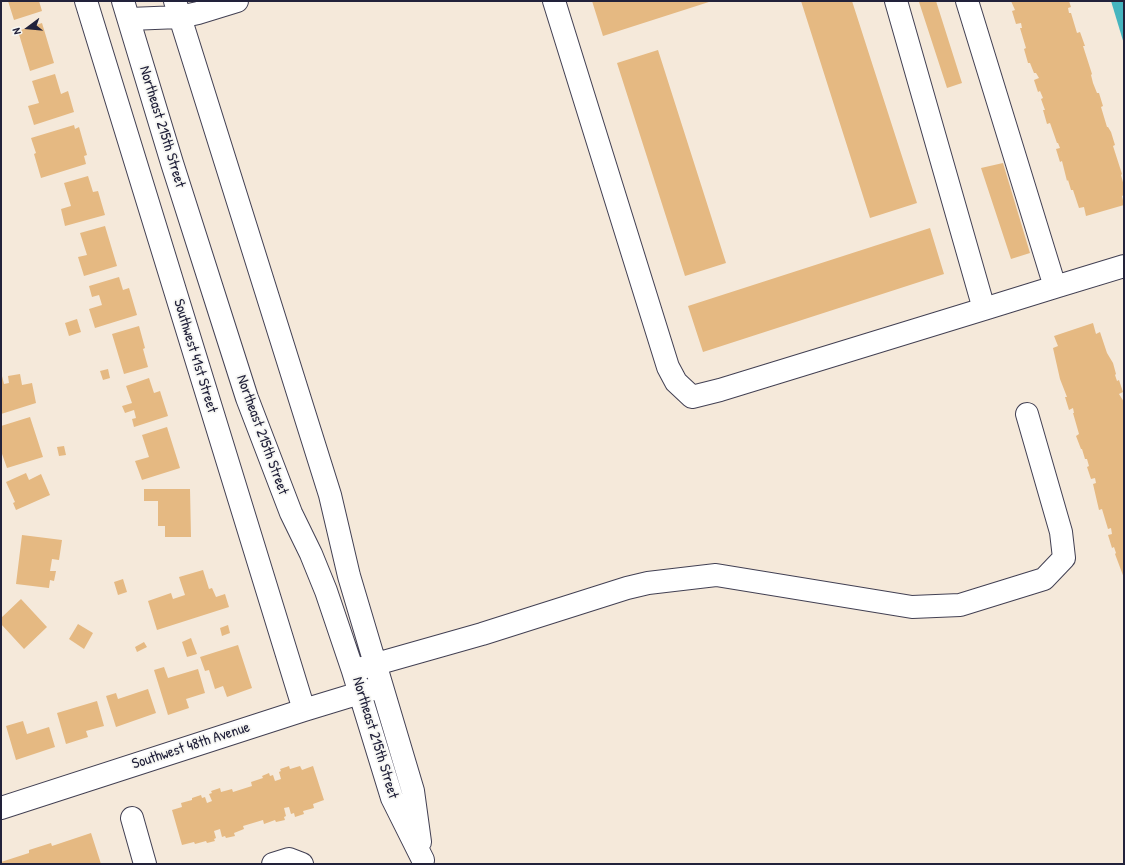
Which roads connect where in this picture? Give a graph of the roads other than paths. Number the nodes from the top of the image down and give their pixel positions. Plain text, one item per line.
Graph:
1 (86, 1) edge
2 (237, 1) edge
3 (554, 1) edge
4 (896, 1) edge
5 (967, 1) edge
6 (126, 6) edge
7 (177, 9) edge
8 (172, 163) junction
9 (139, 173) junction
10 (1124, 266) edge
11 (1055, 287) junction
12 (984, 309) junction
13 (1027, 414) dead end
14 (376, 664) junction
15 (353, 671) junction
16 (382, 686) junction
17 (360, 693) junction
18 (304, 710) junction
19 (1, 808) edge
20 (132, 818) dead end
21 (419, 863) edge
22 (145, 864) edge
23 (274, 864) edge
24 (302, 864) edge

1 - 9 street, Southwest 41st Street
2 - 7 street
3 - 12 street
4 - 12 street
5 - 11 street
6 - 7 street
6 - 8 street, Northeast 215th Street
7 - 14 street, Northeast 215th Street
8 - 9 street
8 - 15 street, Northeast 215th Street
9 - 18 street, Southwest 41st Street
10 - 11 street
11 - 12 street
13 - 14 street
14 - 15 street
14 - 16 street, Northeast 215th Street
15 - 17 street, Northeast 215th Street
16 - 17 street, Southwest 48th Avenue
16 - 21 street, Northeast 215th Street
17 - 18 street, Southwest 48th Avenue
17 - 21 street, Northeast 215th Street
18 - 19 street, Southwest 48th Avenue
20 - 22 street
23 - 24 street

